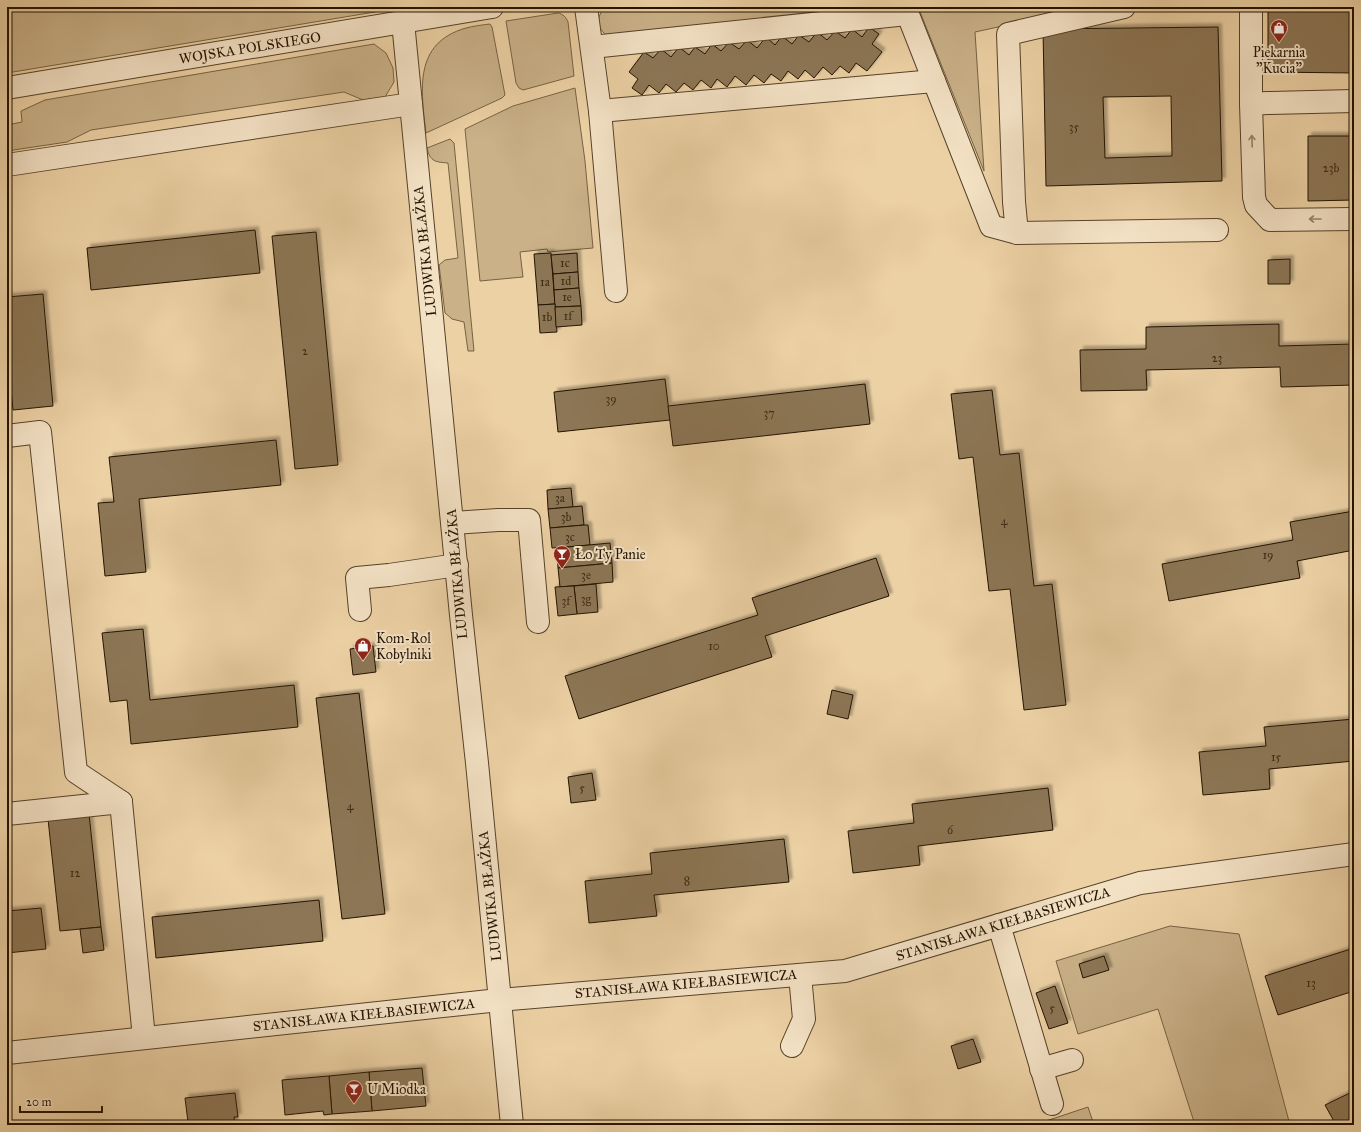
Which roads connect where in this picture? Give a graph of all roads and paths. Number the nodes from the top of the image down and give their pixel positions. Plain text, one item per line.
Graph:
1 (492, 7) edge
2 (586, 7) edge
3 (1124, 7) edge
4 (1251, 7) edge
5 (906, 11) edge
6 (403, 22) junction
7 (592, 47) junction
8 (934, 81) junction
9 (7, 88) edge
10 (1354, 101) edge
11 (410, 104) junction
12 (1251, 104) junction
13 (600, 111) junction
14 (7, 165) edge
15 (1354, 219) edge
16 (1217, 230) dead end
17 (1017, 232) junction
18 (616, 291) dead end
19 (7, 436) edge
20 (453, 523) junction
21 (457, 565) junction
22 (360, 610) dead end
23 (538, 622) dead end
24 (121, 802) junction
25 (7, 814) edge
26 (1354, 854) edge
27 (999, 925) junction
28 (800, 975) junction
29 (499, 1000) junction
30 (144, 1038) junction
31 (792, 1046) dead end
32 (7, 1053) edge
33 (1072, 1060) dead end
34 (1042, 1069) junction
35 (1052, 1104) dead end
36 (512, 1125) edge

1 - 6 street, WOJSKA POLSKIEGO
2 - 7 street
3 - 17 street
4 - 12 street
5 - 7 street
5 - 8 street
6 - 9 street, WOJSKA POLSKIEGO
6 - 11 street, LUDWIKA BŁAŻKA
7 - 13 street
8 - 13 street
8 - 17 street
10 - 12 street
11 - 14 street
11 - 20 street, LUDWIKA BŁAŻKA
15 -> 12 street
13 - 18 street
16 - 17 street
19 - 24 street
20 - 21 street, LUDWIKA BŁAŻKA
20 - 23 street
21 - 22 street
21 - 29 street, LUDWIKA BŁAŻKA
24 - 25 street
24 - 30 street
26 - 27 street, STANISŁAWA KIEŁBASIEWICZA
27 - 28 street, STANISŁAWA KIEŁBASIEWICZA
27 - 34 street
28 - 29 street, STANISŁAWA KIEŁBASIEWICZA
28 - 31 street
29 - 30 street, STANISŁAWA KIEŁBASIEWICZA
29 - 36 street, LUDWIKA BŁAŻKA
30 - 32 street, STANISŁAWA KIEŁBASIEWICZA
33 - 34 street
34 - 35 street

